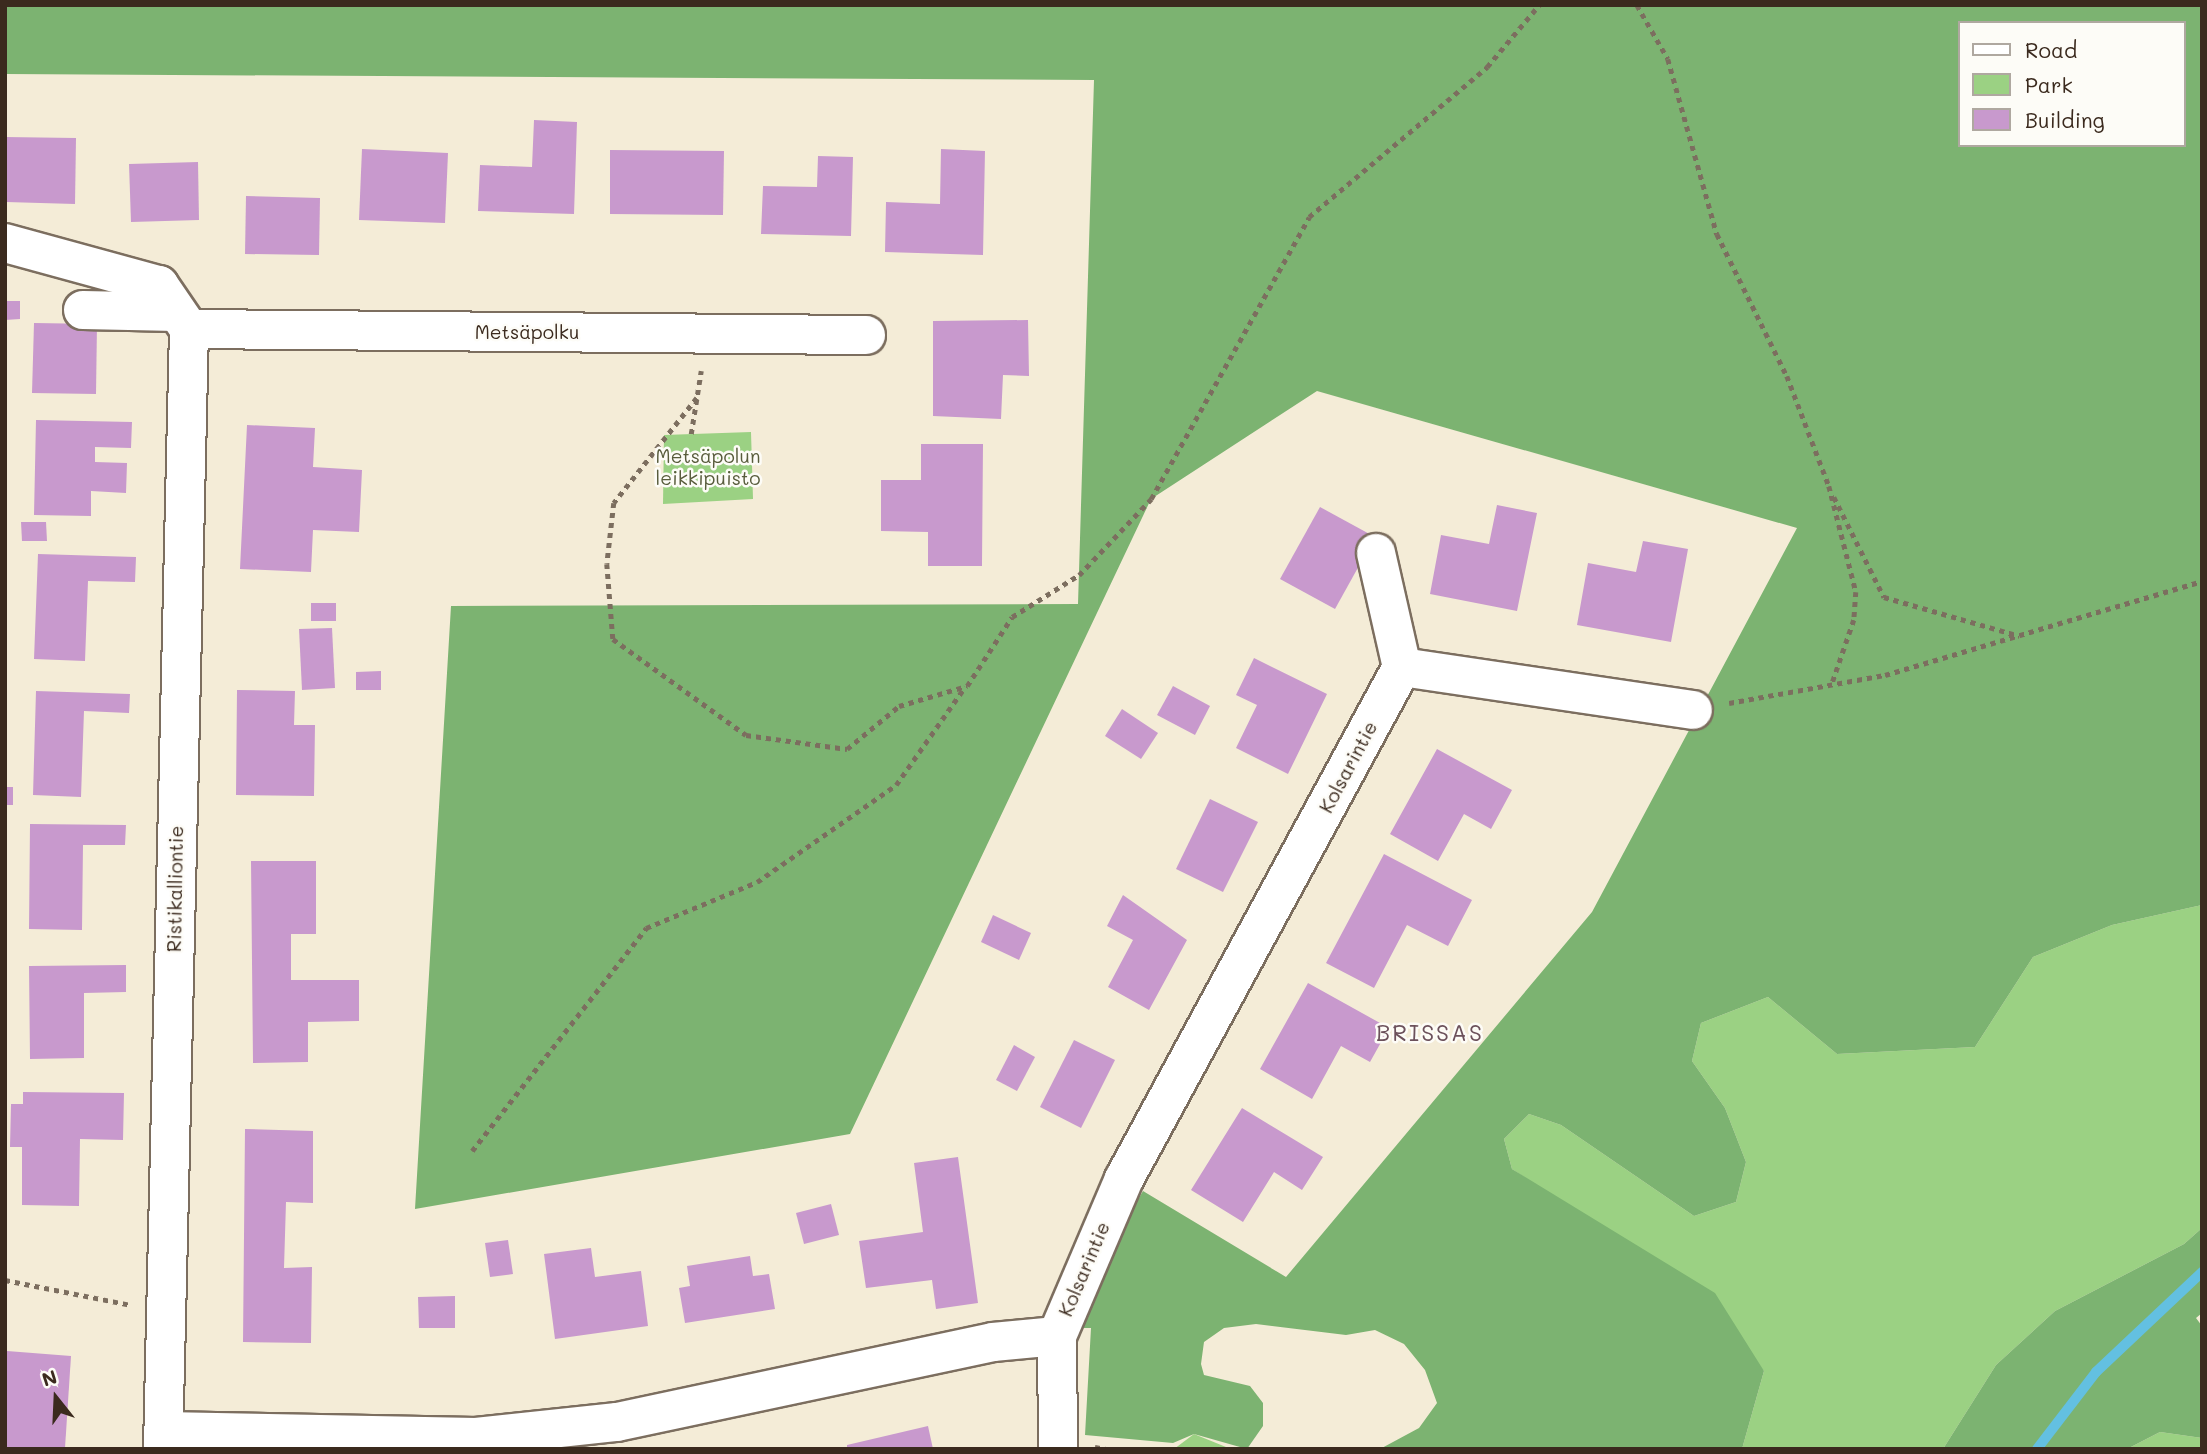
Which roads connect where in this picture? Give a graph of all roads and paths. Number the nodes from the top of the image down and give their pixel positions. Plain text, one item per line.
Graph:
1 (1539, 5) edge
2 (1637, 5) edge
3 (5, 243) edge
4 (83, 310) dead end
5 (183, 320) junction
6 (706, 332) junction
7 (866, 335) dead end
8 (697, 398) junction
9 (691, 434) dead end
10 (1829, 486) junction
11 (1376, 553) dead end
12 (2202, 581) edge
13 (2020, 636) junction
14 (1402, 667) junction
15 (1832, 684) junction
16 (967, 686) junction
17 (1693, 710) joint
18 (472, 1150) dead end
19 (5, 1280) edge
20 (165, 1306) junction
21 (1057, 1336) junction
22 (164, 1440) edge
23 (1058, 1449) edge

1 - 16 path
2 - 10 path
3 - 5 street
4 - 5 street, Metsäpolku
5 - 6 street, Metsäpolku
5 - 20 street, Ristikalliontie
6 - 7 street, Metsäpolku
6 - 8 path
8 - 9 path
8 - 16 path
10 - 13 path
10 - 15 path
11 - 14 street
12 - 13 path
13 - 15 path
14 - 17 street
14 - 21 street, Kolsarintie
15 - 17 path
16 - 18 path
19 - 20 path
20 - 22 street, Ristikalliontie
21 - 22 street, Kolsarintie
21 - 23 street

